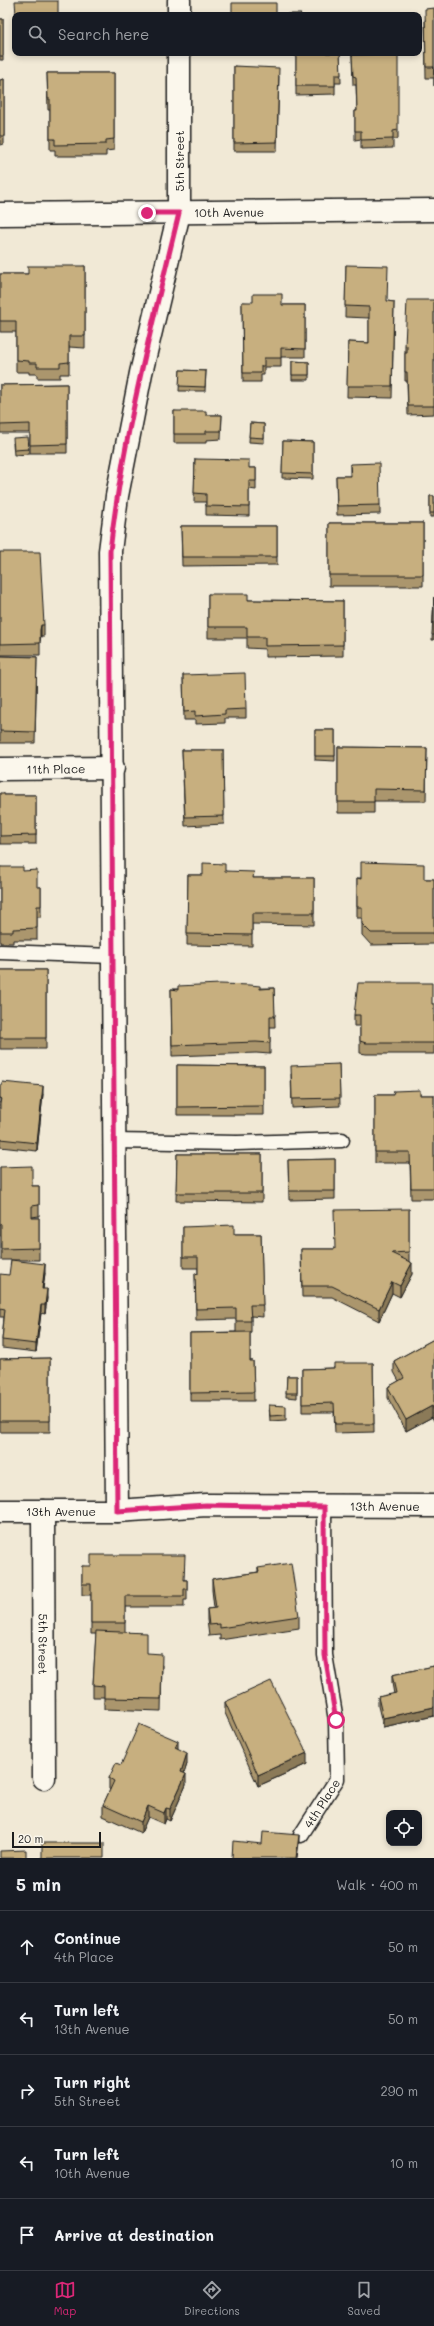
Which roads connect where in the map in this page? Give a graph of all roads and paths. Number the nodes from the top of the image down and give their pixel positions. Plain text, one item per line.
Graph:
1 (179, 0) edge
2 (179, 12) edge
3 (179, 56) edge
4 (434, 210) edge
5 (179, 213) junction
6 (0, 214) edge
7 (113, 768) junction
8 (0, 769) edge
9 (0, 952) edge
10 (113, 956) junction
11 (342, 1140) dead end
12 (114, 1141) junction
13 (434, 1506) edge
14 (324, 1507) junction
15 (0, 1511) edge
16 (43, 1511) junction
17 (117, 1511) junction
18 (44, 1778) dead end
19 (301, 1835) dead end

1 - 2 street
3 - 5 street, 5th Street
4 - 5 street, 10th Avenue
5 - 6 street, 10th Avenue
5 - 7 street, 5th Street
7 - 8 street, 11th Place
7 - 10 street, 5th Street
9 - 10 lane
10 - 12 street, 5th Street
11 - 12 lane
12 - 17 street, 5th Street
13 - 14 street, 13th Avenue
14 - 17 street, 13th Avenue
14 - 19 lane, 4th Place
15 - 16 street, 13th Avenue
16 - 17 street, 13th Avenue
16 - 18 street, 5th Street

